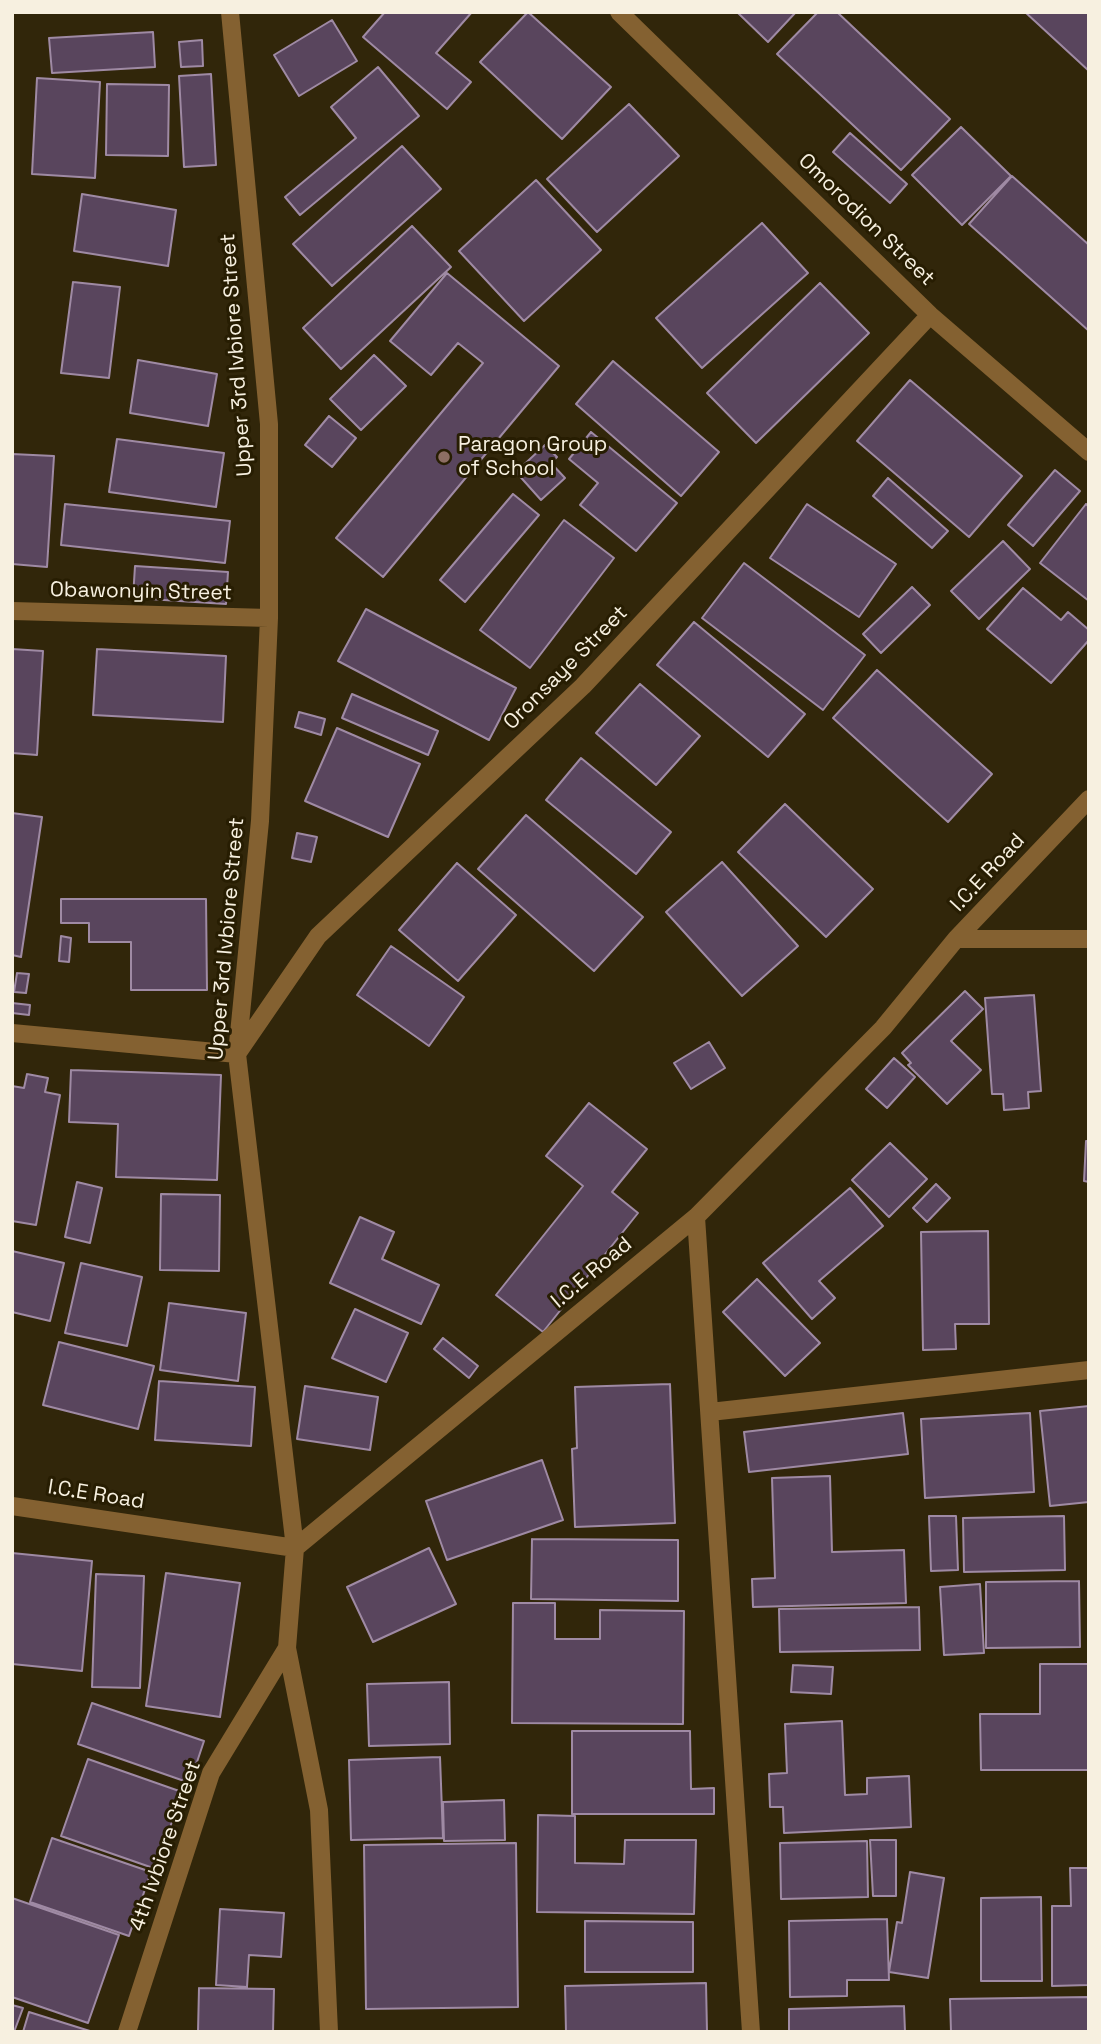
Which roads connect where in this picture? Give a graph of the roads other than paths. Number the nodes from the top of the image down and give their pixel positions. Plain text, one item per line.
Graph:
1 (248, 12) edge
2 (619, 12) edge
3 (230, 17) edge
4 (930, 315) junction
5 (1089, 452) edge
6 (12, 611) edge
7 (269, 618) junction
8 (1089, 799) edge
9 (956, 939) junction
10 (1089, 939) edge
11 (12, 1033) edge
12 (237, 1054) junction
13 (696, 1217) junction
14 (1089, 1370) edge
15 (710, 1412) junction
16 (12, 1506) edge
17 (295, 1548) junction
18 (287, 1648) junction
19 (127, 2032) edge
20 (329, 2032) edge
21 (751, 2032) edge

1 - 3 street
2 - 4 street, Omorodion Street
3 - 7 street, Upper 3rd Ivbiore Street
4 - 5 street, Omorodion Street
4 - 12 street, Oronsaye Street
6 - 7 street, Obawonyin Street
7 - 12 street, Upper 3rd Ivbiore Street
8 - 9 street, I.C.E Road
9 - 10 street
9 - 13 street, I.C.E Road
11 - 12 street
12 - 17 street, Upper 3rd Ivbiore Street
13 - 15 street
13 - 17 street, I.C.E Road
14 - 15 street
15 - 21 street
16 - 17 street, I.C.E Road
17 - 18 street, Upper 3rd Ivbiore Street
18 - 19 street, 4th Ivbiore Street
18 - 20 street, Upper 3rd Ivbiore Street

